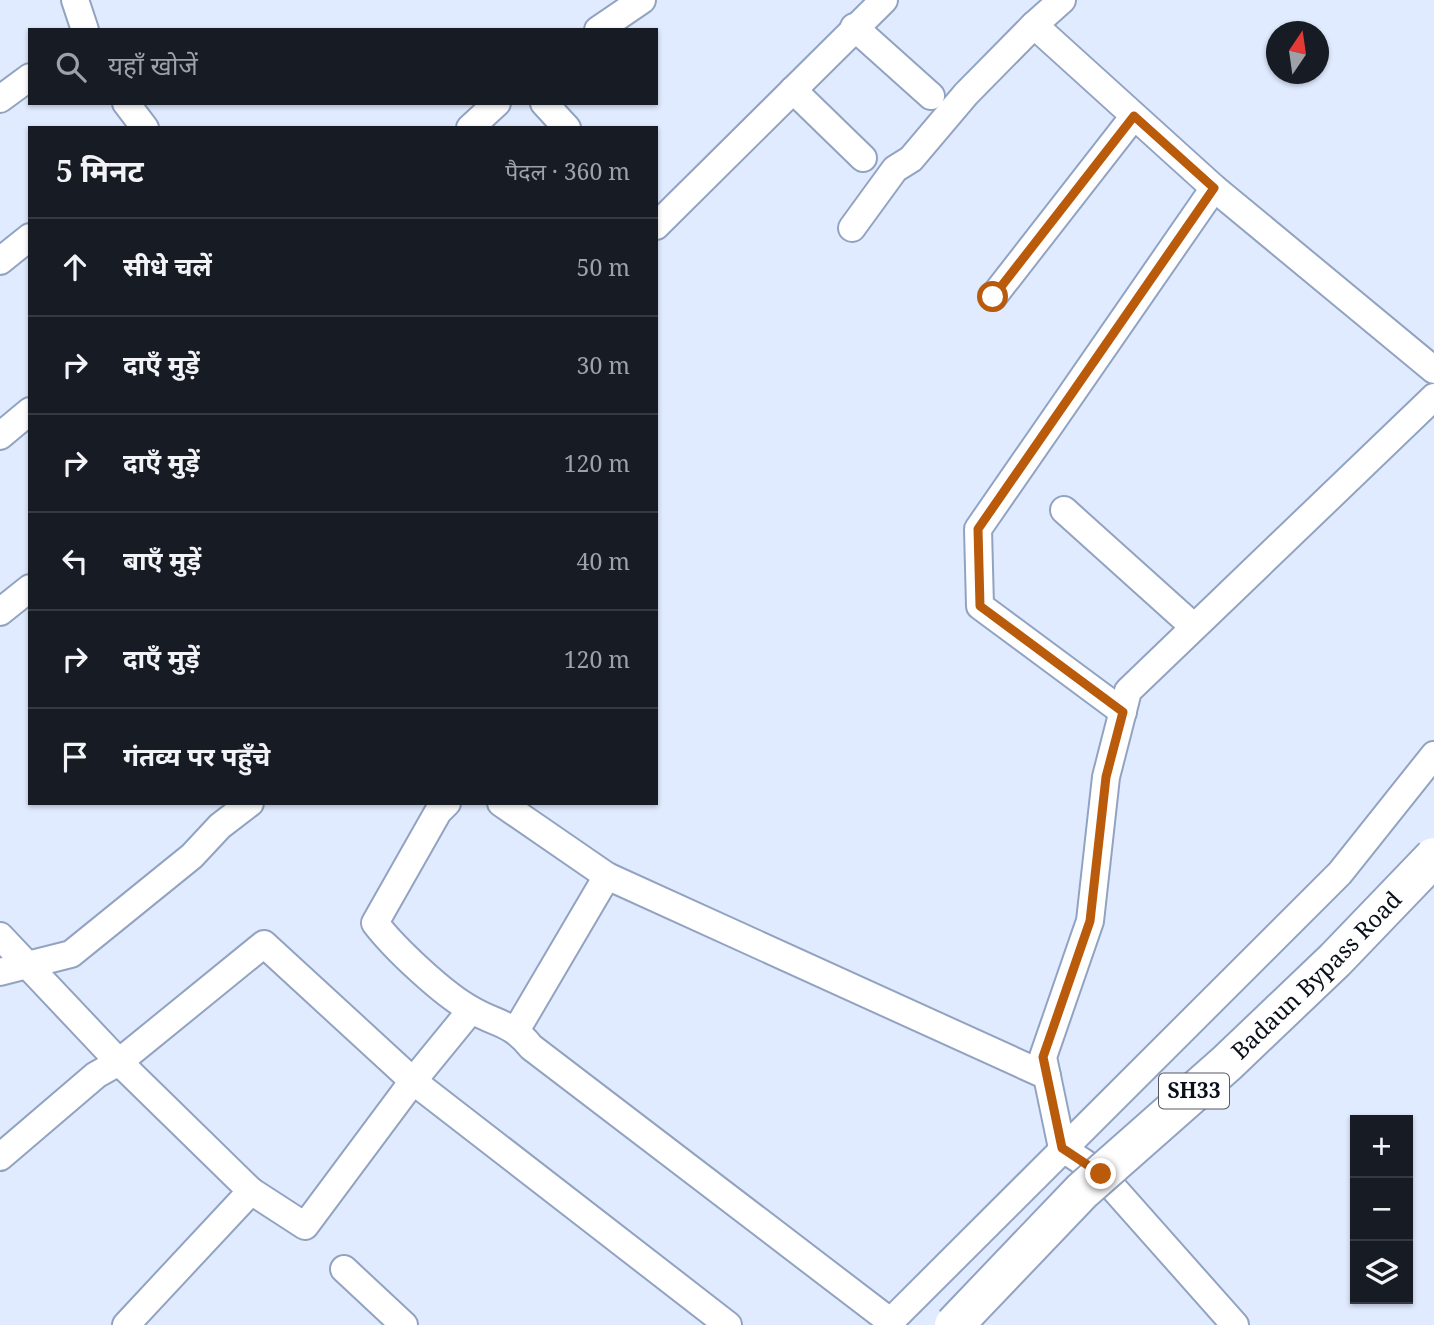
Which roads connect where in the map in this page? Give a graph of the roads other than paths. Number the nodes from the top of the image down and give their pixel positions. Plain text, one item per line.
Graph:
1 (75, 0) edge
2 (642, 0) edge
3 (884, 0) edge
4 (1062, 0) edge
5 (1034, 25) junction
6 (854, 27) junction
7 (84, 28) edge
8 (600, 28) edge
9 (28, 78) edge
10 (793, 90) junction
11 (931, 96) dead end
12 (0, 99) edge
13 (128, 105) edge
14 (495, 105) edge
15 (546, 105) edge
16 (1134, 116) junction
17 (143, 126) edge
18 (472, 126) edge
19 (565, 126) edge
20 (863, 158) dead end
21 (1214, 188) junction
22 (658, 224) edge
23 (852, 228) dead end
24 (28, 239) edge
25 (0, 261) edge
26 (993, 297) dead end
27 (1434, 370) edge
28 (1434, 397) edge
29 (28, 413) edge
30 (0, 436) edge
31 (1063, 510) dead end
32 (28, 590) edge
33 (0, 612) edge
34 (1194, 627) junction
35 (1123, 712) junction
36 (1434, 755) edge
37 (247, 805) edge
38 (444, 805) edge
39 (504, 805) edge
40 (1434, 857) edge
41 (607, 876) junction
42 (0, 936) edge
43 (27, 965) junction
44 (0, 972) edge
45 (471, 1010) junction
46 (517, 1030) junction
47 (119, 1062) junction
48 (1047, 1076) junction
49 (412, 1081) junction
50 (1062, 1148) junction
51 (0, 1157) edge
52 (251, 1191) junction
53 (344, 1269) dead end
54 (889, 1323) edge
55 (127, 1325) edge
56 (404, 1325) edge
57 (728, 1325) edge
58 (954, 1325) edge
59 (1235, 1325) edge

1 - 7 street
2 - 8 street
3 - 6 street
4 - 5 street
5 - 16 street
5 - 23 street
6 - 10 street
6 - 11 street
9 - 12 street
10 - 20 street
10 - 22 street
13 - 17 street
14 - 18 street
15 - 19 street
16 - 21 street
16 - 26 street
21 - 27 street
21 - 35 street
24 - 25 street
28 - 34 street
29 - 30 street
31 - 34 street
32 - 33 street
34 - 35 street
35 - 48 street
36 - 50 street
37 - 43 street
38 - 45 street
39 - 41 street
40 - 58 main road, Badaun Bypass Road / SH33, bridge
41 - 46 street
41 - 48 street
42 - 43 street
43 - 44 street
43 - 47 street
45 - 46 street
45 - 49 street
46 - 54 street
47 - 49 street
47 - 51 street
47 - 52 street
48 - 50 street
49 - 52 street
49 - 57 street
50 - 54 street
50 - 59 street
52 - 55 street
53 - 56 street

